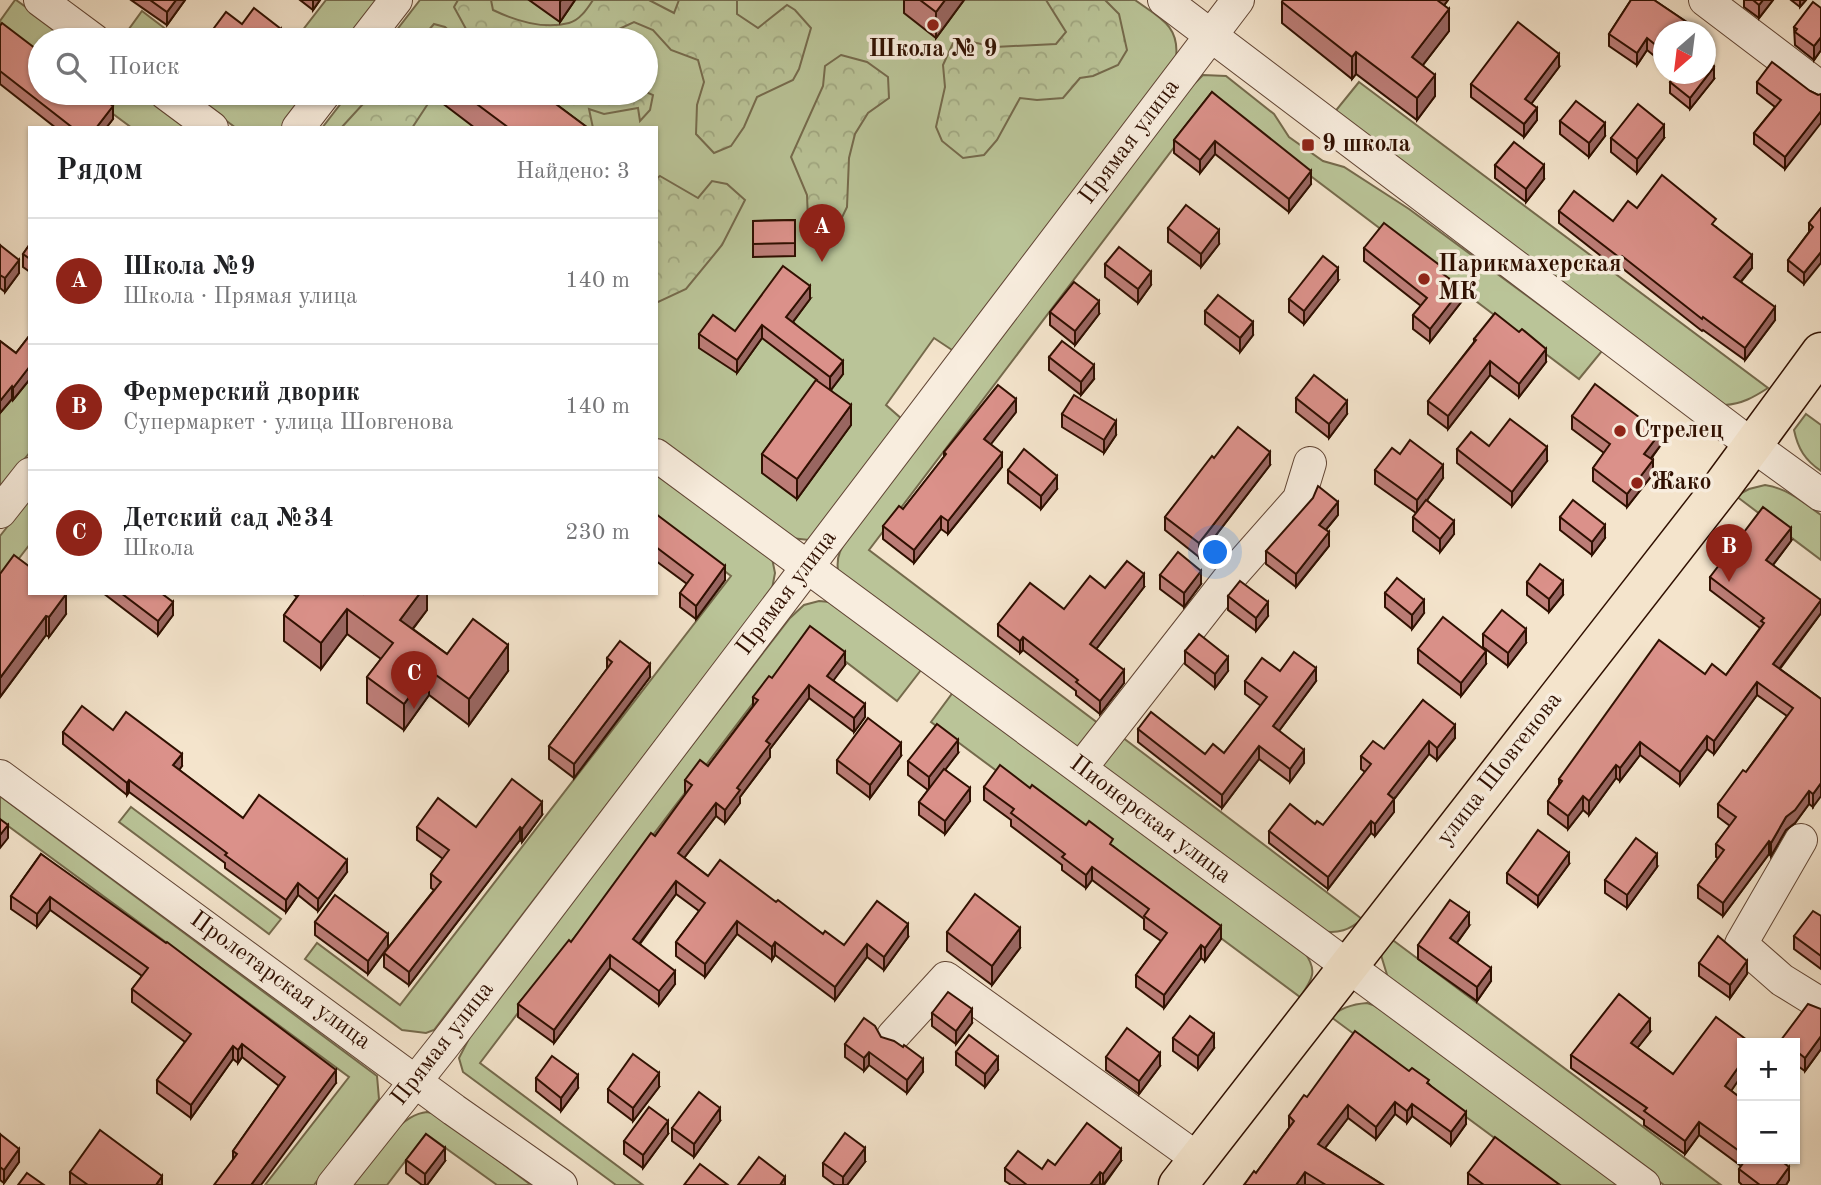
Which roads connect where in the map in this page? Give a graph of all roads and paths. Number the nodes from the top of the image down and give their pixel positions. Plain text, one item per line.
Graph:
1 (40, 0) edge
2 (396, 0) edge
3 (1164, 0) edge
4 (1238, 0) edge
5 (1705, 0) edge
6 (78, 28) edge
7 (374, 28) edge
8 (1211, 36) junction
9 (1821, 88) edge
10 (181, 105) edge
11 (316, 105) edge
12 (209, 126) edge
13 (300, 126) edge
14 (1821, 352) edge
15 (1752, 445) junction
16 (658, 457) edge
17 (1310, 463) dead end
18 (28, 477) edge
19 (1821, 495) edge
20 (0, 512) edge
21 (807, 567) junction
22 (1081, 768) junction
23 (0, 776) edge
24 (1801, 840) dead end
25 (1347, 965) junction
26 (1821, 1004) edge
27 (893, 1035) dead end
28 (416, 1080) junction
29 (1188, 1172) edge
30 (1609, 1175) edge
31 (333, 1185) edge
32 (561, 1185) edge
33 (1644, 1185) edge

1 - 6 street
2 - 7 street
3 - 8 street
4 - 8 street, Прямая улица
5 - 9 street
8 - 15 street
8 - 21 street, Прямая улица
10 - 12 street
11 - 13 street
14 - 15 main road, улица Шовгенова
15 - 19 street
15 - 25 main road, улица Шовгенова
16 - 21 street, Пионерская улица
17 - 22 street
18 - 20 street
21 - 22 street, Пионерская улица
21 - 28 street, Прямая улица
22 - 25 street, Пионерская улица
23 - 28 street, Пролетарская улица
24 - 26 street
25 - 29 main road, улица Шовгенова
25 - 30 street, Пионерская улица
27 - 29 street
28 - 31 street, Прямая улица
28 - 32 street, Пролетарская улица
30 - 33 street, Пионерская улица

